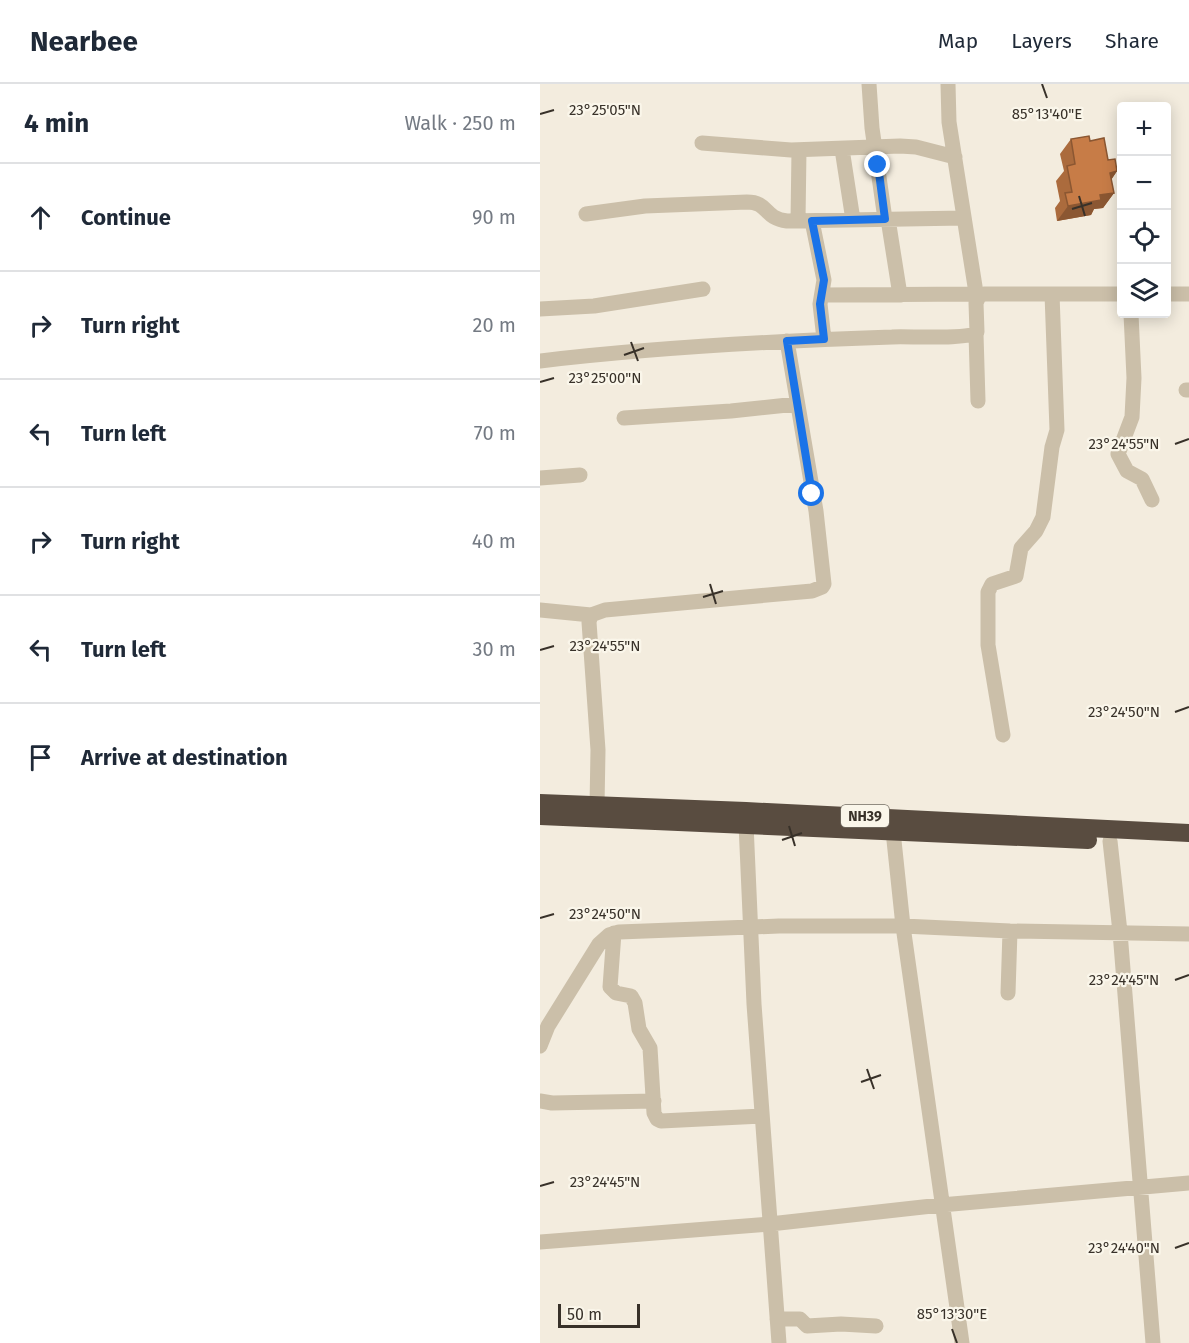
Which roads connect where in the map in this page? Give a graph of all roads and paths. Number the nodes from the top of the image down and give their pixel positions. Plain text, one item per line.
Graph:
1 (869, 84) edge
2 (948, 84) edge
3 (702, 143) dead end
4 (875, 147) junction
5 (842, 149) junction
6 (799, 150) junction
7 (955, 158) junction
8 (586, 214) dead end
9 (964, 218) junction
10 (887, 219) junction
11 (853, 220) junction
12 (805, 221) junction
13 (703, 289) dead end
14 (1052, 294) junction
15 (1117, 294) edge
16 (1171, 294) edge
17 (1189, 294) edge
18 (822, 295) junction
19 (900, 295) junction
20 (976, 297) junction
21 (540, 309) edge
22 (1131, 318) edge
23 (976, 334) junction
24 (824, 339) junction
25 (787, 341) junction
26 (540, 361) edge
27 (978, 401) dead end
28 (797, 404) junction
29 (624, 418) dead end
30 (579, 475) dead end
31 (540, 478) edge
32 (1152, 500) dead end
33 (540, 610) edge
34 (591, 615) junction
35 (1003, 735) dead end
36 (540, 803) edge
37 (597, 806) junction
38 (540, 816) edge
39 (746, 824) junction
40 (893, 831) junction
41 (1189, 833) edge
42 (1110, 841) junction
43 (1189, 845) edge
44 (903, 926) junction
45 (751, 928) junction
46 (1010, 931) junction
47 (1120, 932) junction
48 (614, 933) junction
49 (1189, 934) edge
50 (1008, 993) dead end
51 (540, 1046) edge
52 (540, 1101) edge
53 (654, 1101) junction
54 (762, 1116) junction
55 (1189, 1183) edge
56 (1140, 1188) junction
57 (941, 1205) junction
58 (770, 1224) junction
59 (540, 1242) edge
60 (777, 1318) junction
61 (876, 1326) dead end
62 (779, 1343) edge
63 (962, 1343) edge
64 (1153, 1343) edge

1 - 4 street
2 - 7 street
3 - 6 street
4 - 5 street
4 - 7 street
4 - 10 street
5 - 6 street
5 - 11 street
6 - 12 street
7 - 9 street
8 - 12 street
9 - 10 street
9 - 20 street
10 - 11 street
10 - 19 street
11 - 12 street
12 - 18 street
13 - 21 street
14 - 15 street
14 - 20 street
14 - 35 street
16 - 17 street
18 - 19 street
18 - 24 street
19 - 20 street
20 - 23 street
22 - 32 street
23 - 24 street
23 - 27 street
24 - 25 street
25 - 26 street
25 - 28 street
28 - 29 street
28 - 34 street
30 - 31 street
33 - 34 street
34 - 37 street
36 - 37 highway, NH39
37 - 41 highway, NH39
38 - 39 highway, NH39
39 - 40 highway, NH39
39 - 45 street
40 - 42 highway, NH39
40 - 44 street
42 - 43 highway, NH39
42 - 47 street
44 - 45 street
44 - 46 street
44 - 57 street
45 - 48 street
45 - 54 street
46 - 47 street
46 - 50 street
47 - 49 street
47 - 56 street
48 - 51 street
48 - 53 street
52 - 53 street
53 - 54 street
54 - 58 street
55 - 56 street
56 - 57 street
56 - 64 street
57 - 58 street
57 - 63 street
58 - 59 street
58 - 60 street
60 - 61 street
60 - 62 street

